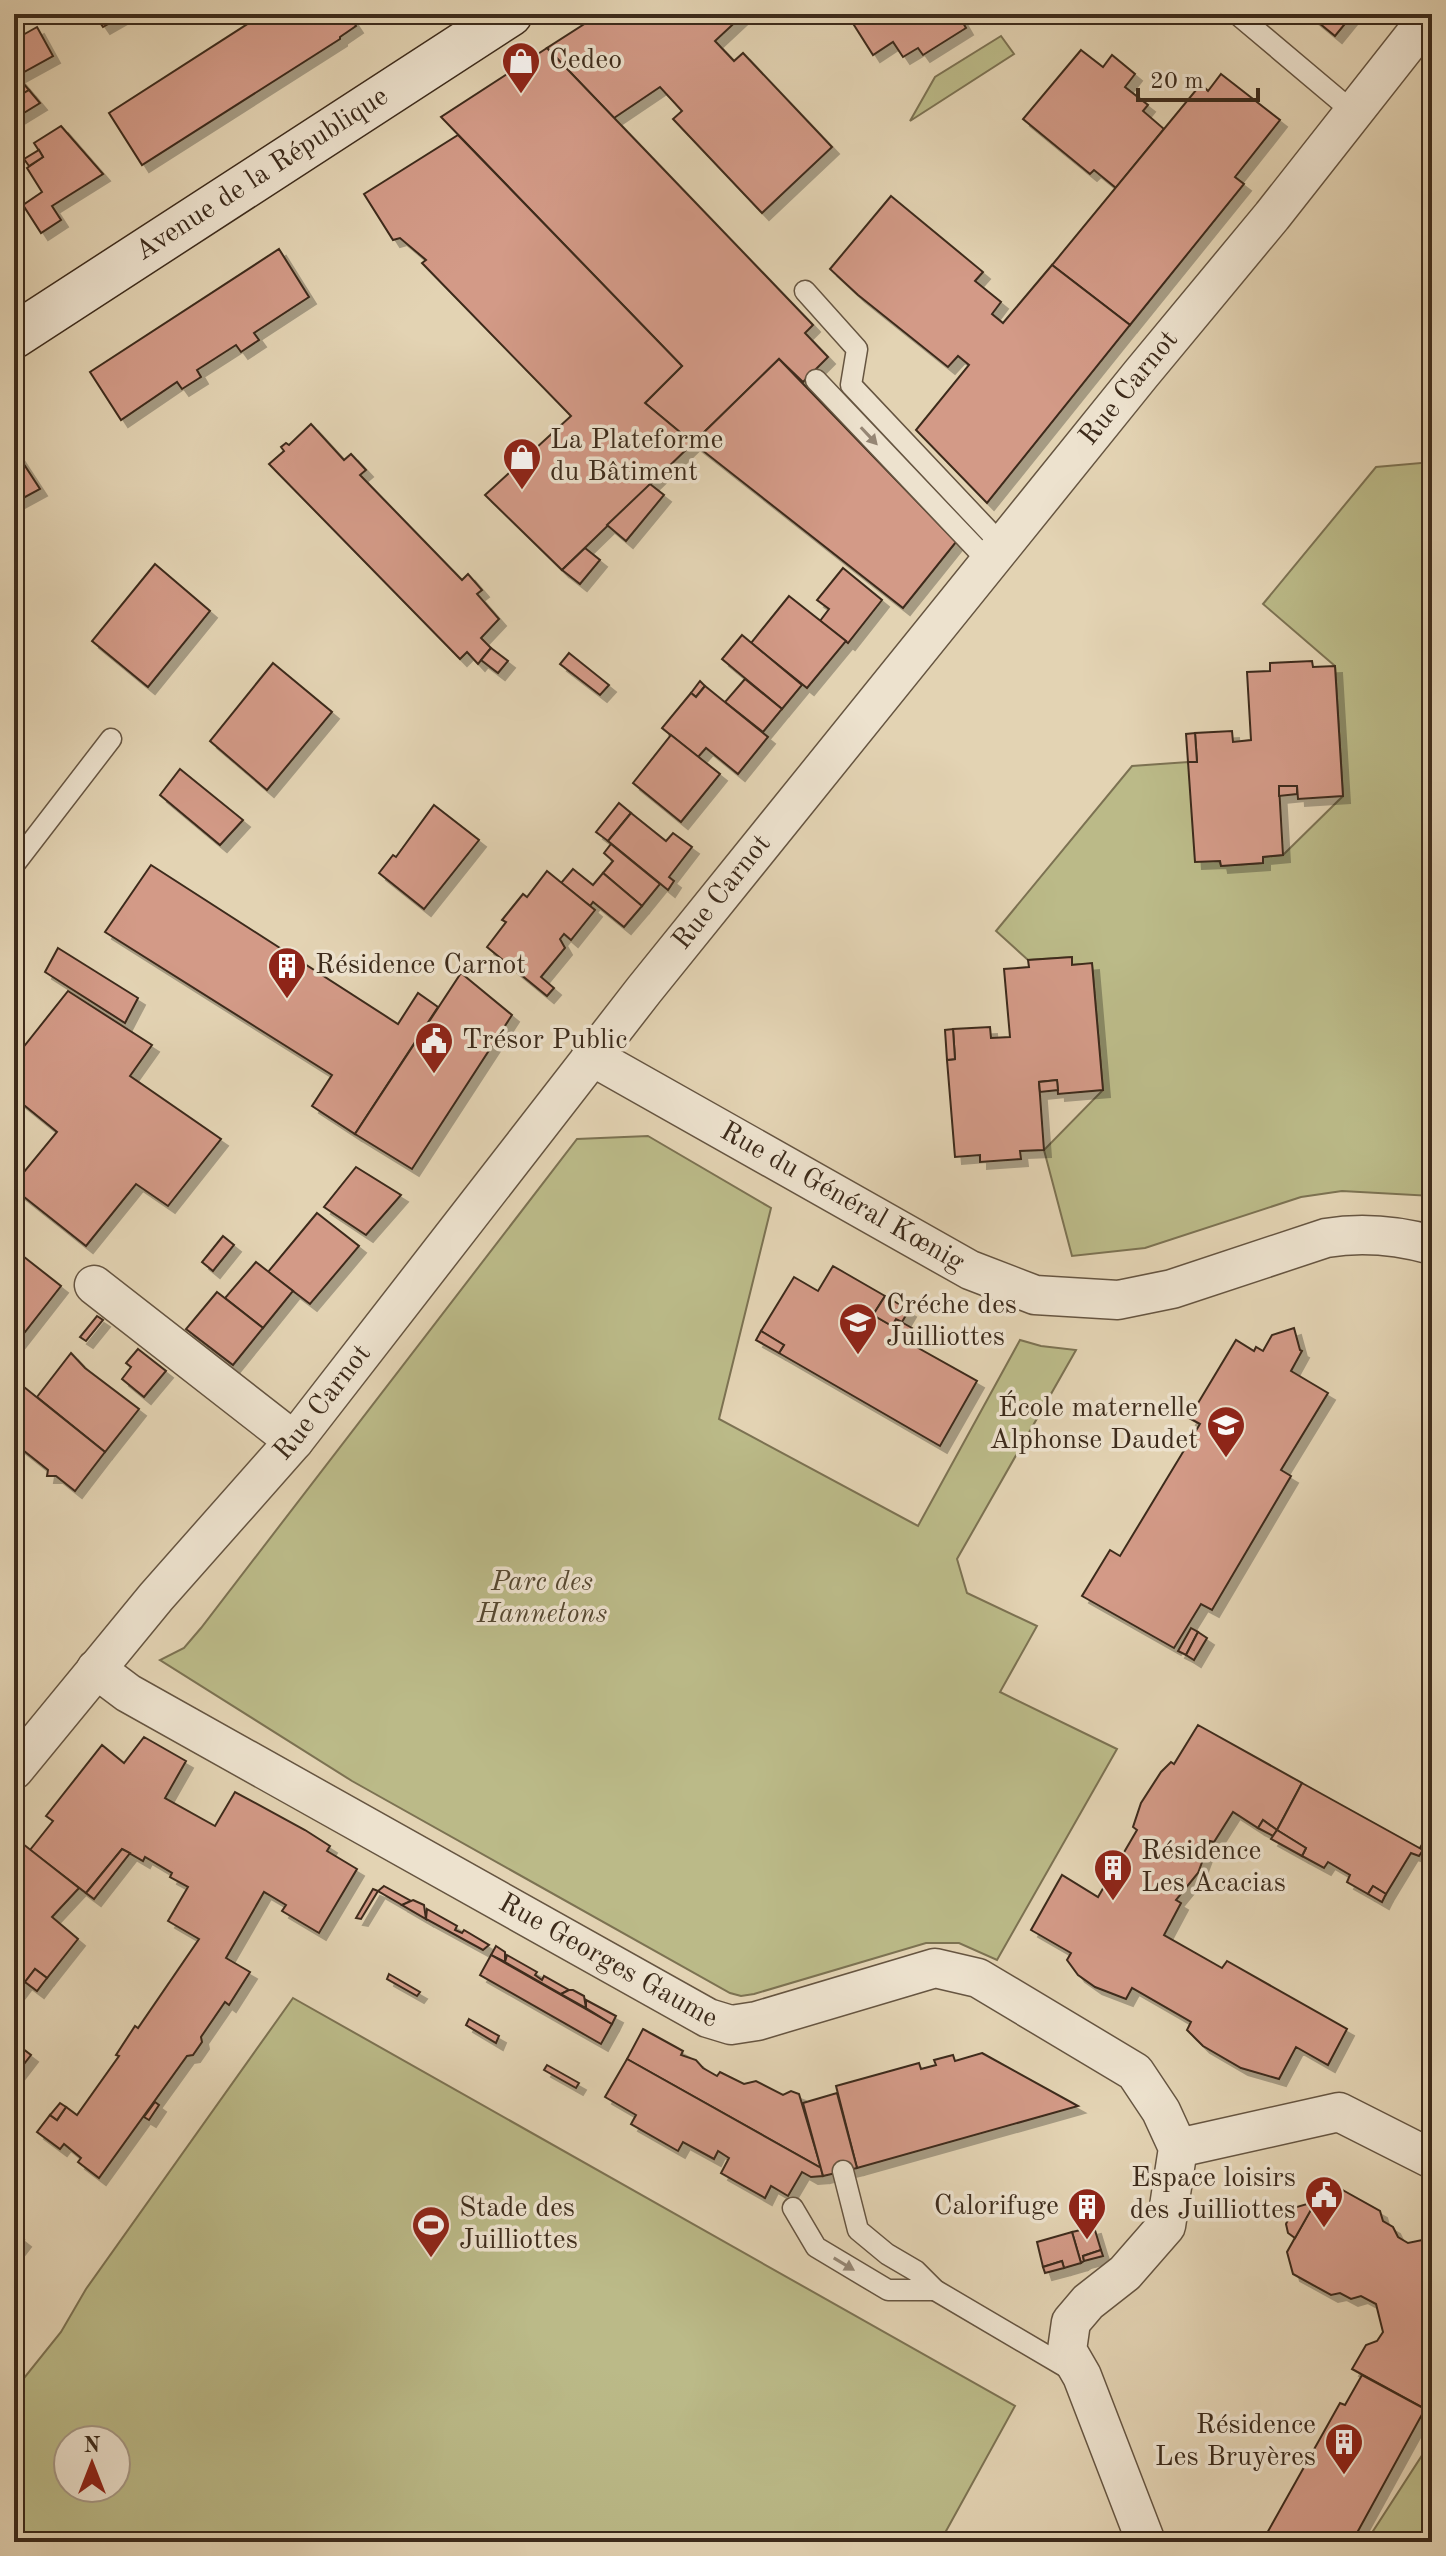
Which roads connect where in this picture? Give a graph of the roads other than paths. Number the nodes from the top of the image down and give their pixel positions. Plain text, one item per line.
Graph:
1 (510, 14) edge
2 (1237, 14) edge
3 (1431, 14) edge
4 (1352, 111) junction
5 (805, 291) dead end
6 (14, 336) edge
7 (816, 380) dead end
8 (996, 554) junction
9 (111, 739) dead end
10 (14, 865) edge
11 (591, 1056) junction
12 (1432, 1245) edge
13 (94, 1285) dead end
14 (294, 1441) junction
15 (96, 1669) junction
16 (14, 1770) edge
17 (1178, 2148) junction
18 (1432, 2159) edge
19 (843, 2171) dead end
20 (793, 2208) dead end
21 (935, 2290) junction
22 (1082, 2376) junction
23 (1146, 2542) edge

1 - 6 main road, Avenue de la République
2 - 4 lane
3 - 4 street, Rue Carnot
4 - 8 street, Rue Carnot
5 - 8 lane
7 -> 8 lane
8 - 11 street, Rue Carnot
9 - 10 lane
11 - 12 street, Rue du Général Kœnig
11 - 14 street, Rue Carnot
13 - 14 street
14 - 15 street, Rue Carnot
15 - 16 street, Rue Carnot
15 - 17 street, Rue Georges Gaume
17 - 18 street
17 - 22 street
19 - 21 lane
20 -> 21 lane
21 - 22 lane
22 - 23 street

